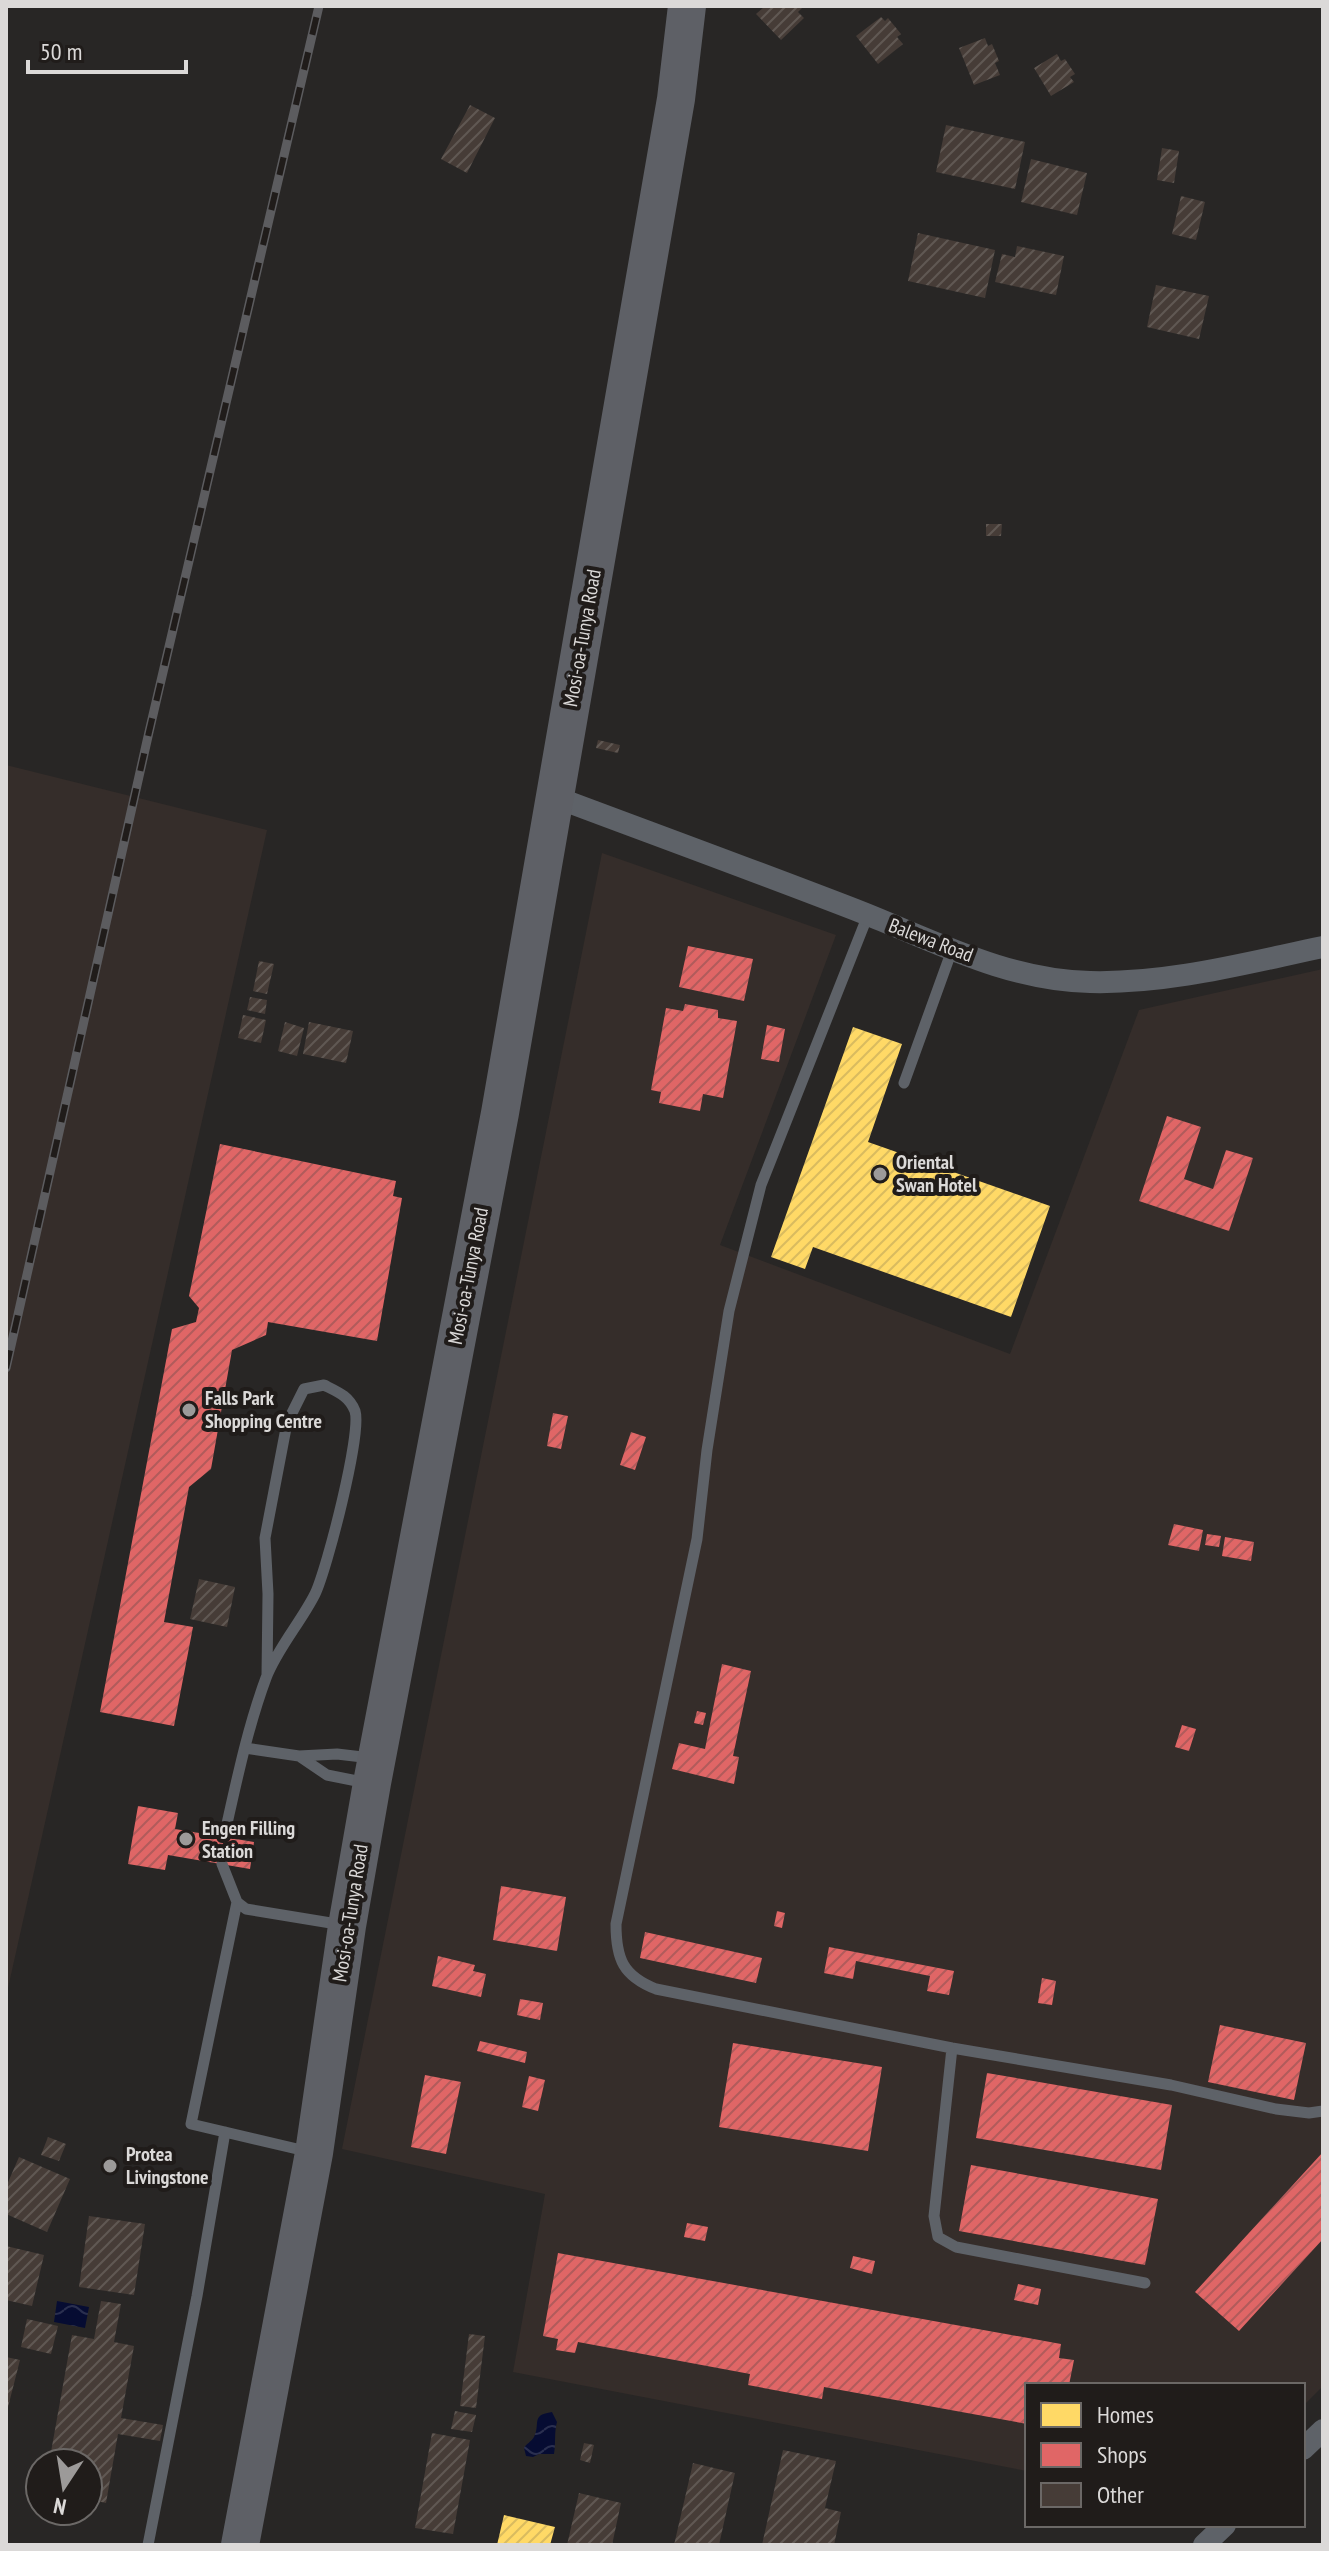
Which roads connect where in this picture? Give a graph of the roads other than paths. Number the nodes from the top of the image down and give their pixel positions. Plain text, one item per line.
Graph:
1 (687, 6) edge
2 (555, 797) junction
3 (868, 915) junction
4 (1323, 947) edge
5 (952, 950) junction
6 (904, 1083) dead end
7 (267, 1675) junction
8 (245, 1748) junction
9 (299, 1756) junction
10 (374, 1771) junction
11 (224, 1837) dead end
12 (222, 1864) dead end
13 (237, 1902) junction
14 (347, 1926) junction
15 (952, 2048) junction
16 (1323, 2111) edge
17 (225, 2132) junction
18 (314, 2153) junction
19 (1145, 2283) dead end
20 (1323, 2430) edge
21 (1305, 2447) edge
22 (1223, 2527) edge
23 (148, 2545) edge
24 (240, 2545) edge
25 (1204, 2545) edge

1 - 2 highway, Mosi-oa-Tunya Road
2 - 3 street, Balewa Road
2 - 10 highway, Mosi-oa-Tunya Road
3 - 5 street, Balewa Road
3 - 15 lane
4 - 5 street, Balewa Road
5 - 6 lane
7 - 7 lane
7 - 8 lane
8 - 9 lane
8 - 11 lane
9 - 10 lane
9 - 10 lane
10 - 14 highway, Mosi-oa-Tunya Road
12 - 13 lane
13 - 14 lane
13 - 17 lane
14 - 18 highway, Mosi-oa-Tunya Road
15 - 16 lane
15 - 19 lane
17 - 18 lane
17 - 23 lane
18 - 24 highway, Mosi-oa-Tunya Road
20 - 21 street
22 - 25 street

